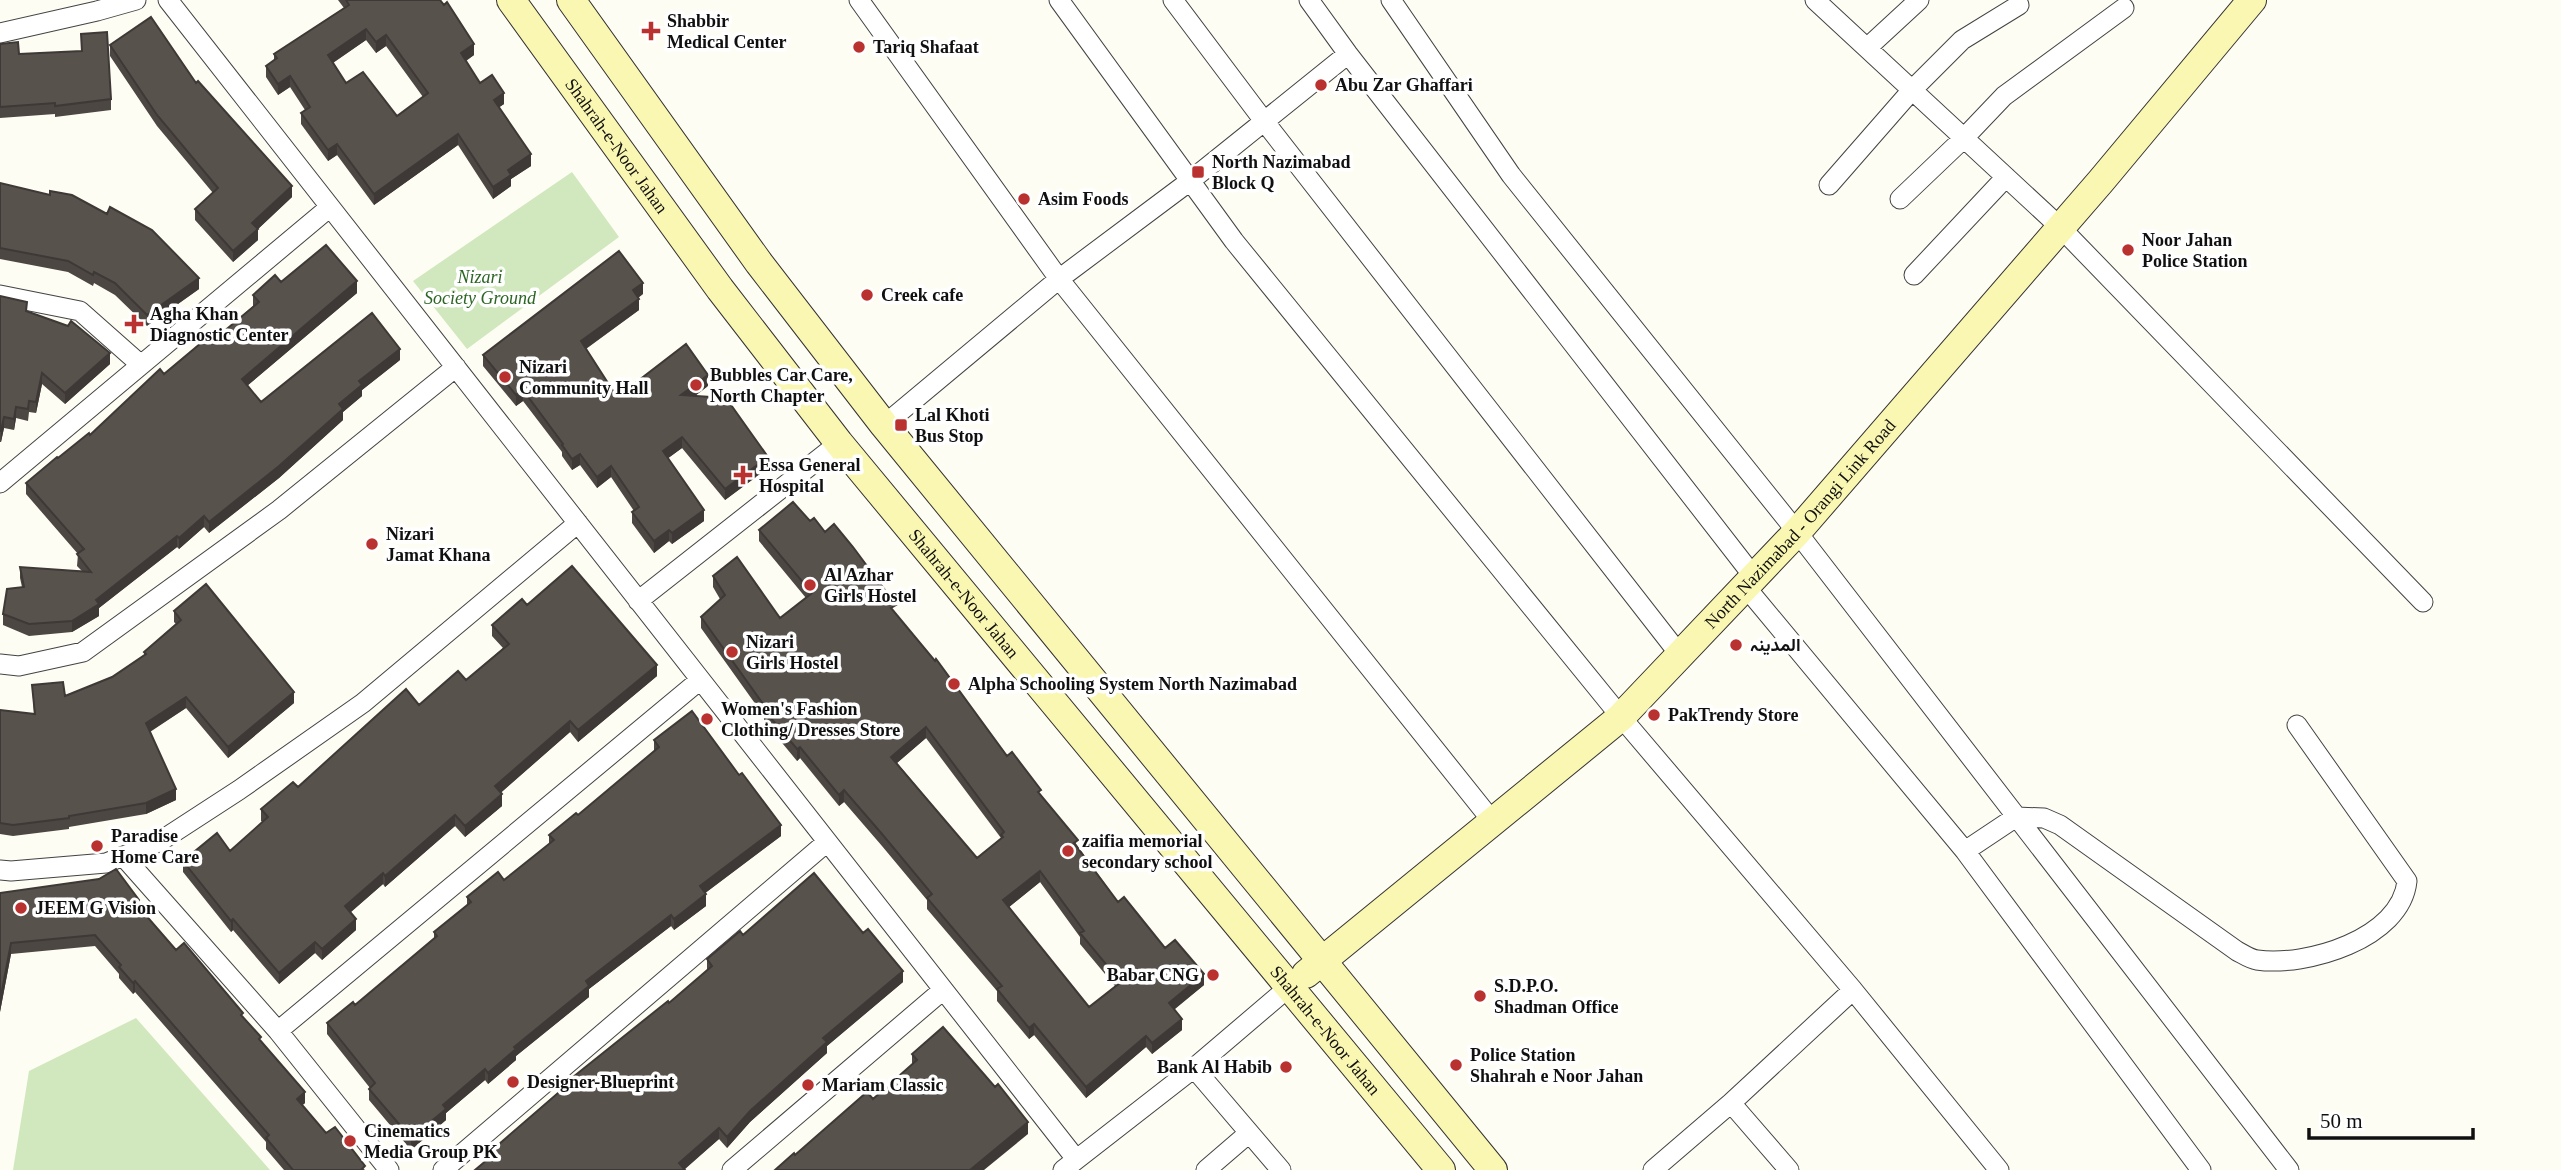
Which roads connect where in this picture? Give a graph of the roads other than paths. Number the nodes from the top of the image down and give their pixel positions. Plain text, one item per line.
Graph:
1 (136, 0) edge
2 (168, 0) edge
3 (511, 0) edge
4 (571, 0) edge
5 (859, 0) edge
6 (1059, 0) edge
7 (1173, 0) edge
8 (1309, 0) edge
9 (1391, 0) edge
10 (1815, 0) edge
11 (1919, 0) edge
12 (2252, 0) edge
13 (2019, 5) dead end
14 (2124, 8) dead end
15 (0, 33) edge
16 (1867, 48) junction
17 (1348, 54) junction
18 (1912, 90) junction
19 (1264, 121) junction
20 (1964, 138) junction
21 (2006, 177) junction
22 (1190, 181) junction
23 (1829, 186) dead end
24 (1900, 199) dead end
25 (330, 207) junction
26 (2061, 228) junction
27 (759, 263) junction
28 (1914, 275) dead end
29 (1059, 279) junction
30 (720, 289) junction
31 (0, 295) edge
32 (141, 365) junction
33 (456, 368) junction
34 (884, 425) junction
35 (839, 443) junction
36 (0, 483) edge
37 (578, 523) junction
38 (1797, 532) junction
39 (1749, 581) junction
40 (638, 601) junction
41 (2423, 602) dead end
42 (1680, 654) junction
43 (0, 664) edge
44 (700, 680) junction
45 (1621, 717) junction
46 (2297, 725) dead end
47 (2016, 817) junction
48 (1493, 822) junction
49 (827, 842) junction
50 (1965, 851) junction
51 (123, 856) junction
52 (0, 870) edge
53 (1321, 962) junction
54 (1289, 987) junction
55 (943, 990) junction
56 (1853, 990) junction
57 (278, 1031) junction
58 (1194, 1068) junction
59 (1731, 1103) junction
60 (1249, 1133) junction
61 (1069, 1165) edge
62 (389, 1170) edge
63 (443, 1170) edge
64 (732, 1170) edge
65 (1206, 1170) edge
66 (1280, 1170) edge
67 (1441, 1170) edge
68 (1493, 1170) edge
69 (1653, 1170) edge
70 (1789, 1170) edge
71 (1999, 1170) edge
72 (2201, 1170) edge
73 (2289, 1170) edge

1 - 15 street
2 - 25 street
3 - 30 main road, Shahrah-e-Noor Jahan
4 - 27 main road
5 - 29 street
6 - 22 street
7 - 19 street
8 - 17 street
9 - 38 street
10 - 16 street
11 - 16 street
12 - 26 main road, North Nazimabad - Orangi Link Road
13 - 18 street
14 - 20 street
16 - 18 street
17 - 19 street
17 - 39 street
18 - 20 street
18 - 23 street
19 - 22 street
19 - 42 street
20 - 21 street
20 - 24 street
21 - 26 street
21 - 28 street
22 - 29 street
22 - 45 street
25 - 32 street
25 - 33 street
26 - 38 main road, North Nazimabad - Orangi Link Road
26 - 41 street
27 - 30 main road
27 - 34 main road
29 - 34 street
29 - 48 street
30 - 35 main road, Shahrah-e-Noor Jahan
31 - 32 street
32 - 36 street
33 - 37 street
33 - 43 street
34 - 53 main road
35 - 40 street
35 - 54 main road, Shahrah-e-Noor Jahan
37 - 40 street
37 - 51 street
38 - 39 main road, North Nazimabad - Orangi Link Road
38 - 47 street
39 - 42 main road, North Nazimabad - Orangi Link Road
39 - 50 street
40 - 44 street
42 - 45 main road, North Nazimabad - Orangi Link Road
44 - 49 street
44 - 57 street
45 - 48 main road, North Nazimabad - Orangi Link Road
45 - 56 street
46 - 47 street
47 - 50 street
47 - 73 street
48 - 53 main road, North Nazimabad - Orangi Link Road
49 - 55 street
49 - 63 street
50 - 72 street
51 - 52 street
51 - 57 street
53 - 54 main road, North Nazimabad - Orangi Link Road
53 - 68 main road
54 - 58 street
54 - 67 main road, Shahrah-e-Noor Jahan
55 - 61 street
55 - 64 street
56 - 59 street
56 - 71 street
57 - 62 street
58 - 60 street
58 - 61 street
59 - 69 street
59 - 70 street
60 - 65 street
60 - 66 street

